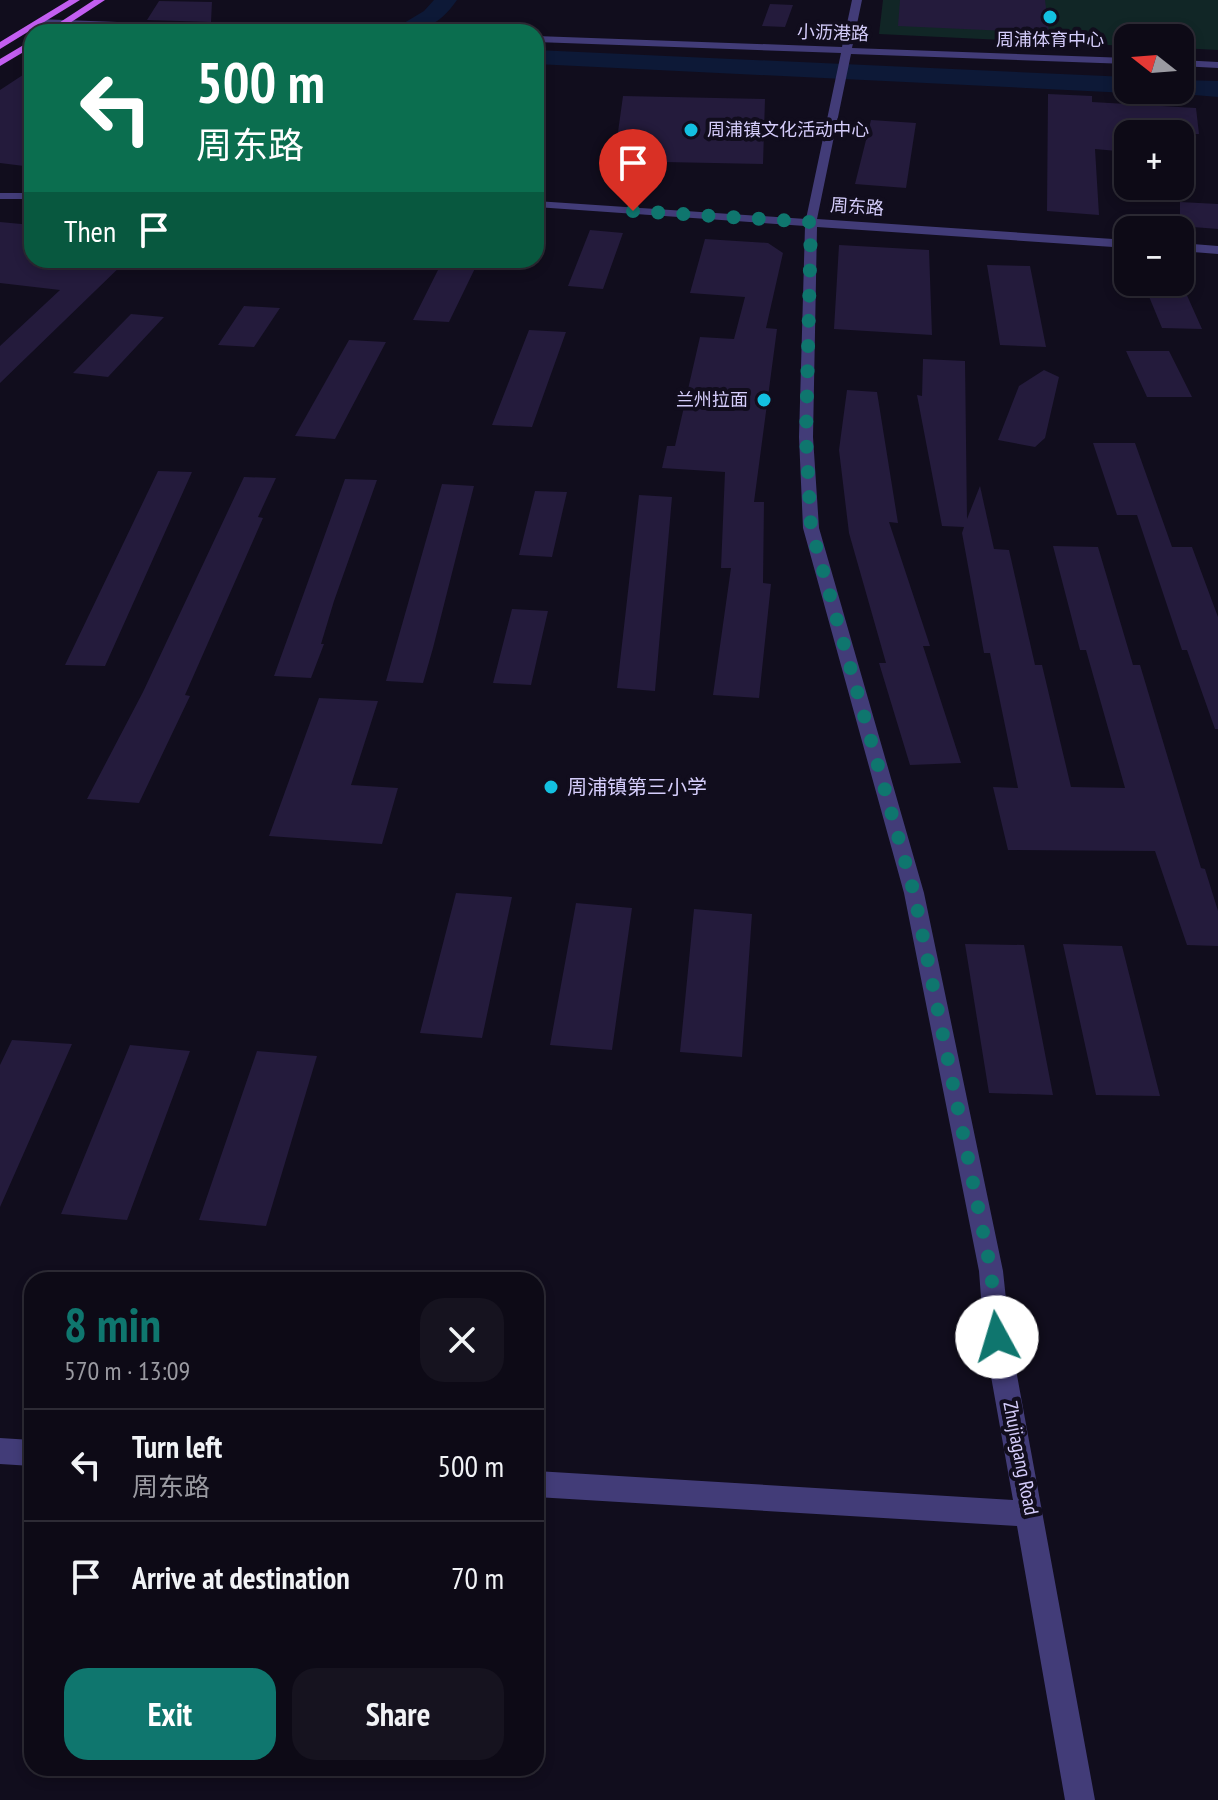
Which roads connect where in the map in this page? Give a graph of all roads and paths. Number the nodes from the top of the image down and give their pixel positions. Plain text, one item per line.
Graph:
1 (75, 0) edge
2 (100, 0) edge
3 (857, 0) edge
4 (41, 21) junction
5 (64, 23) junction
6 (36, 24) edge
7 (87, 24) edge
8 (24, 31) edge
9 (544, 39) edge
10 (0, 46) edge
11 (24, 48) edge
12 (845, 53) junction
13 (1114, 61) edge
14 (0, 63) edge
15 (1194, 64) edge
16 (1218, 65) edge
17 (0, 196) edge
18 (24, 196) edge
19 (544, 205) edge
20 (811, 222) junction
21 (1114, 243) edge
22 (1194, 248) edge
23 (1218, 250) edge
24 (0, 1451) edge
25 (24, 1452) edge
26 (544, 1484) edge
27 (1031, 1514) junction
28 (1080, 1800) edge

1 - 4 main road
2 - 5 main road
3 - 12 street
4 - 5 street
4 - 6 main road
5 - 7 street
8 - 10 main road
9 - 12 street, 小沥港路
11 - 14 main road
12 - 13 street, 小沥港路
12 - 20 street, Zhujiagang Road
15 - 16 street
17 - 18 street
19 - 20 street, 周东路
20 - 21 street, 周东路
20 - 27 street, Zhujiagang Road
22 - 23 street
24 - 25 street
26 - 27 street
27 - 28 street, Zhujiagang Road

